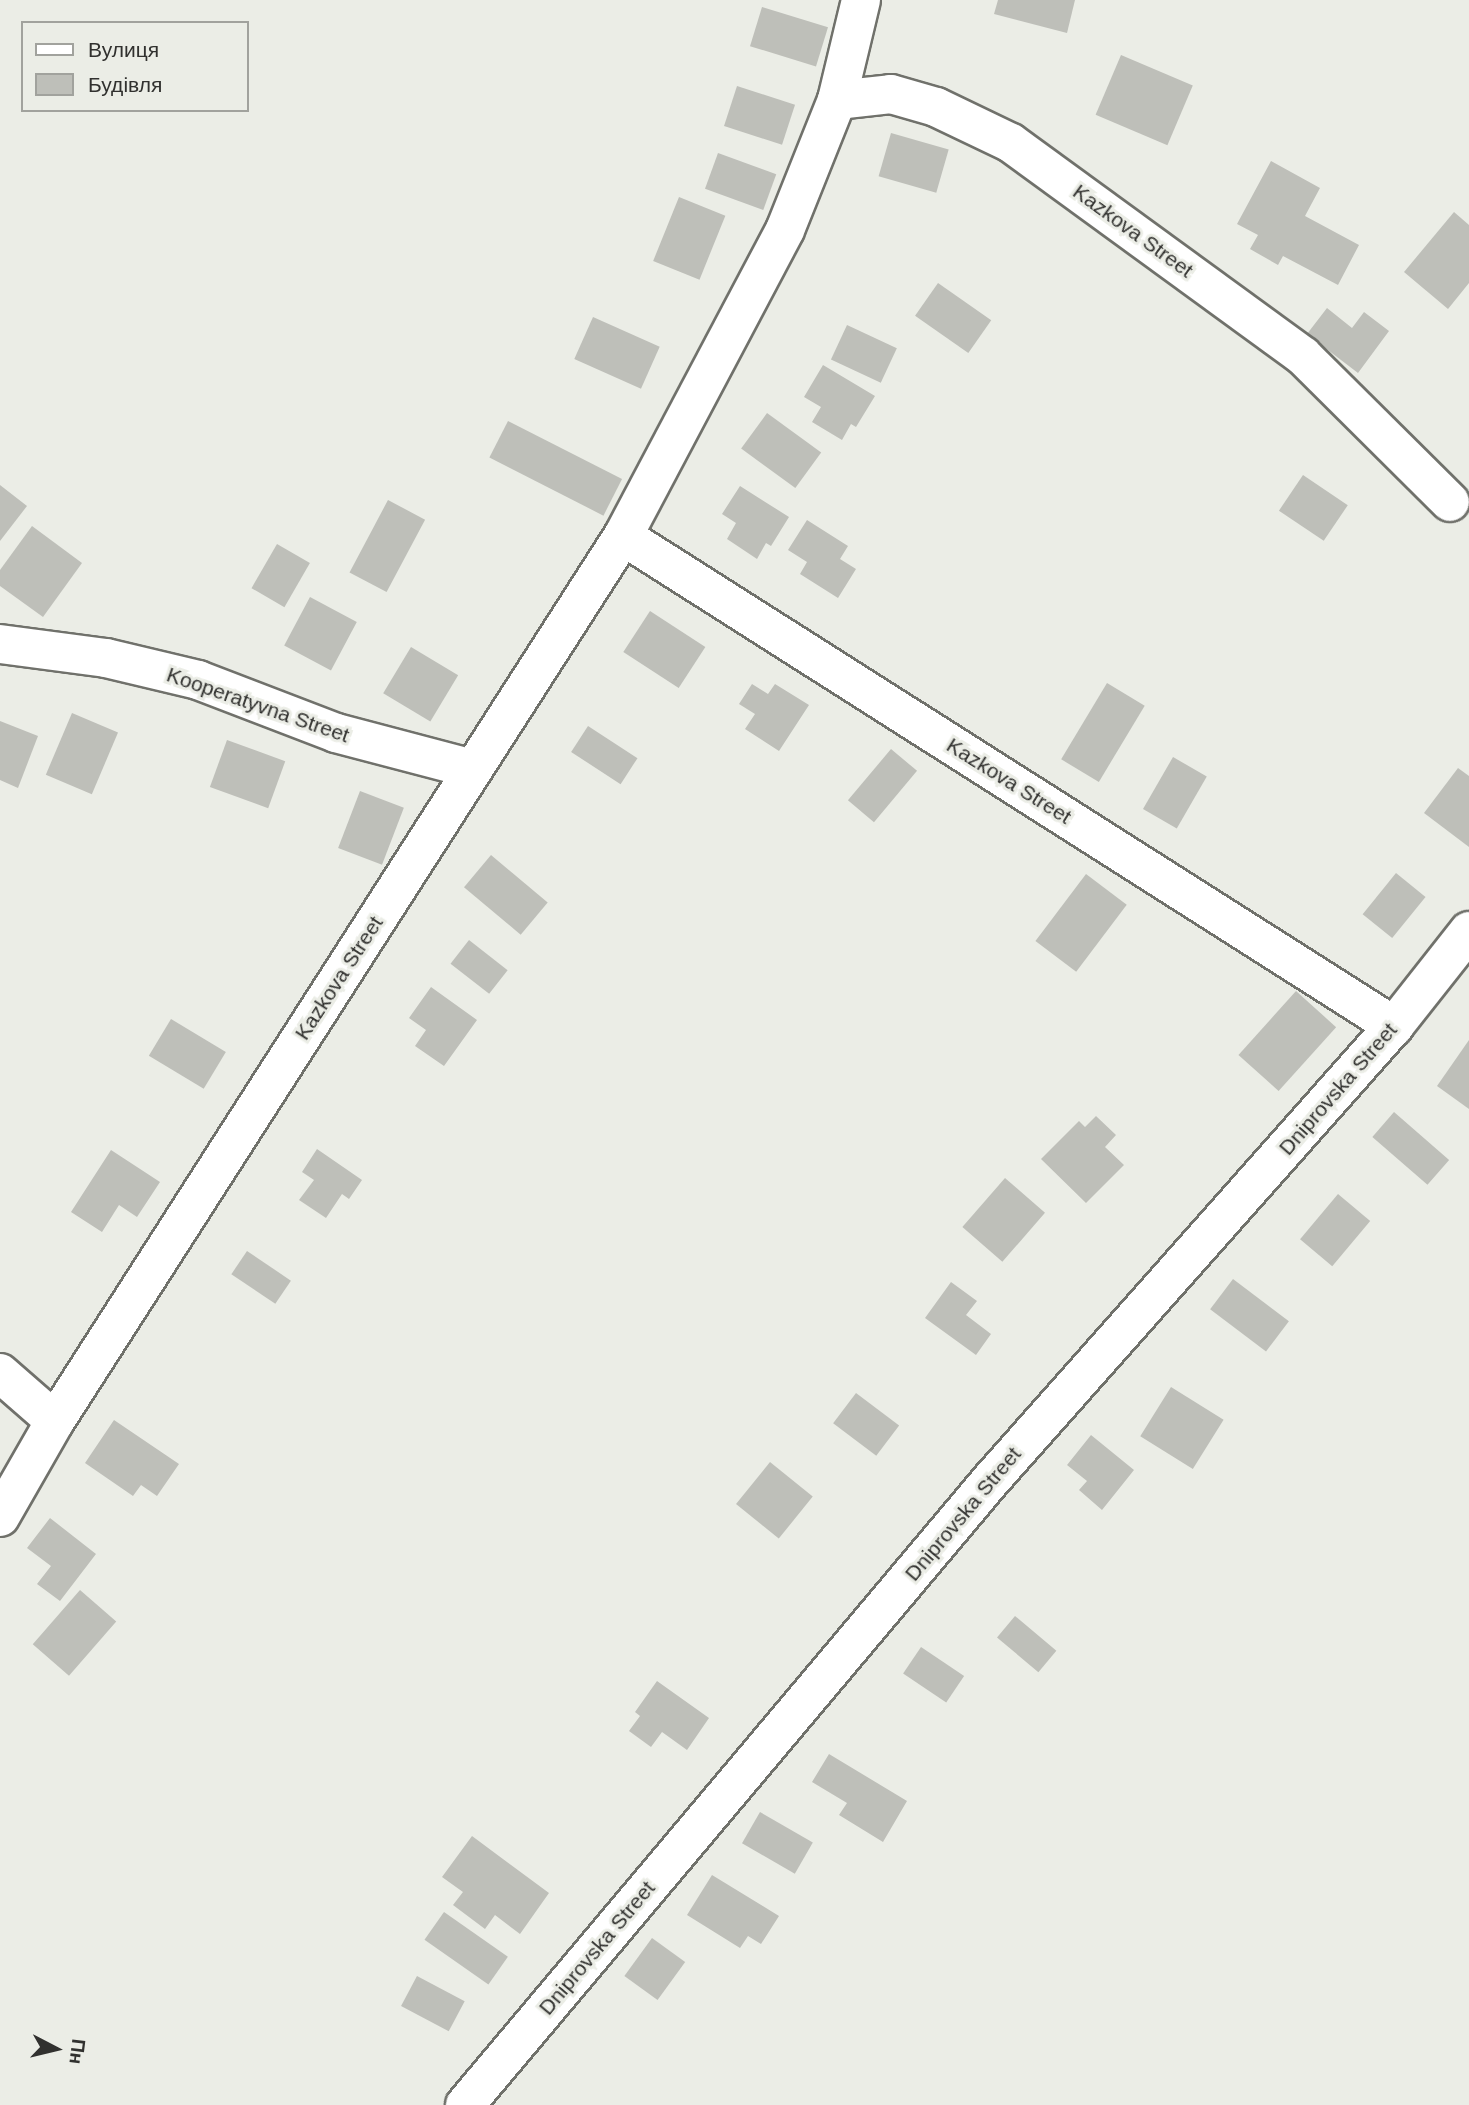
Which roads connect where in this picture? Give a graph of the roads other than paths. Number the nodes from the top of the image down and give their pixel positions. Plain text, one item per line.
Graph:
1 (861, 0) edge
2 (837, 100) junction
3 (1450, 502) dead end
4 (623, 536) junction
5 (0, 645) edge
6 (472, 769) junction
7 (1469, 932) edge
8 (1394, 1026) junction
9 (0, 1373) edge
10 (54, 1421) junction
11 (0, 1517) edge
12 (465, 2105) edge

1 - 2 street, Kazkova Street
2 - 3 street, Kazkova Street
2 - 4 street, Kazkova Street
4 - 6 street, Kazkova Street
4 - 8 street, Kazkova Street
5 - 6 street, Kooperatyvna Street
6 - 10 street, Kazkova Street
7 - 8 street, Dniprovska Street
8 - 12 street, Dniprovska Street
9 - 10 street
10 - 11 street, Kazkova Street

